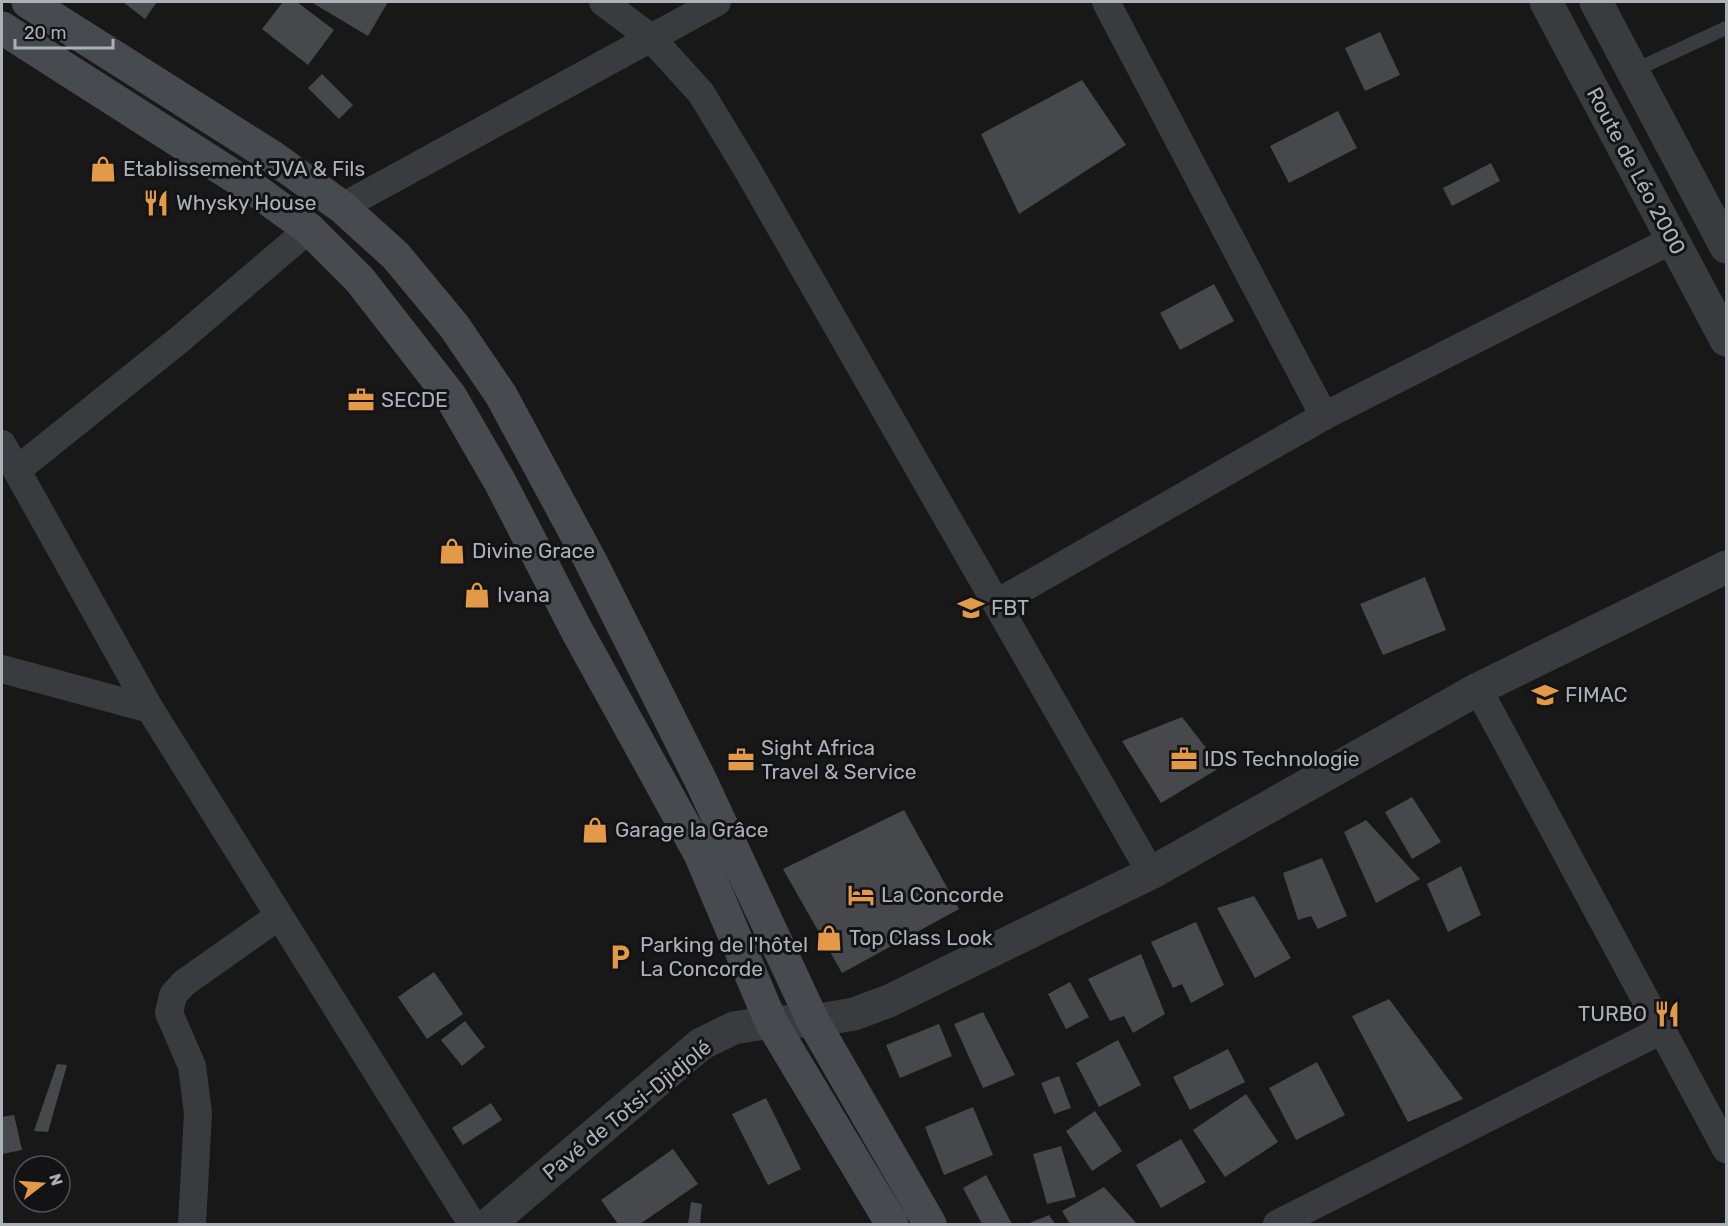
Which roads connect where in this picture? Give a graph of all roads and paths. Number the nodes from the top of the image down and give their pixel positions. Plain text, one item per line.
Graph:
1 (28, 2) edge
2 (603, 2) edge
3 (717, 2) edge
4 (1106, 2) edge
5 (1546, 2) edge
6 (1596, 2) edge
7 (2, 28) edge
8 (1726, 28) edge
9 (651, 38) junction
10 (1633, 71) junction
11 (342, 207) junction
12 (309, 229) junction
13 (1672, 240) junction
14 (1726, 247) edge
15 (1726, 340) edge
16 (1324, 416) junction
17 (2, 444) edge
18 (17, 471) junction
19 (1726, 567) edge
20 (997, 603) junction
21 (2, 669) edge
22 (1478, 689) junction
23 (150, 709) junction
24 (1151, 873) junction
25 (279, 916) junction
26 (813, 1021) junction
27 (771, 1022) junction
28 (1662, 1030) junction
29 (1726, 1149) edge
30 (1327, 1213) edge
31 (192, 1224) edge
32 (472, 1224) edge
33 (489, 1224) edge
34 (891, 1224) edge
35 (930, 1224) edge
36 (1277, 1224) edge

1 - 11 main road
2 - 9 street
3 - 9 street
4 - 16 street
5 - 13 street, Route de Léo 2000
6 - 10 street
7 - 12 main road
8 - 10 lane
9 - 11 street
9 - 20 street
10 - 14 street
11 - 26 main road
12 - 18 street
12 - 27 main road
13 - 15 street, Route de Léo 2000
13 - 16 street
16 - 20 street
17 - 18 street
18 - 23 street
19 - 22 street, Pavé de Totsi-Djidjolé
20 - 24 street
21 - 23 street
22 - 24 street, Pavé de Totsi-Djidjolé
22 - 28 street
23 - 25 street
24 - 26 street, Pavé de Totsi-Djidjolé
25 - 31 street
25 - 32 street
26 - 27 street, Pavé de Totsi-Djidjolé
26 - 35 main road
27 - 33 street, Pavé de Totsi-Djidjolé
27 - 34 main road
28 - 29 street
28 - 30 street
30 - 36 street

